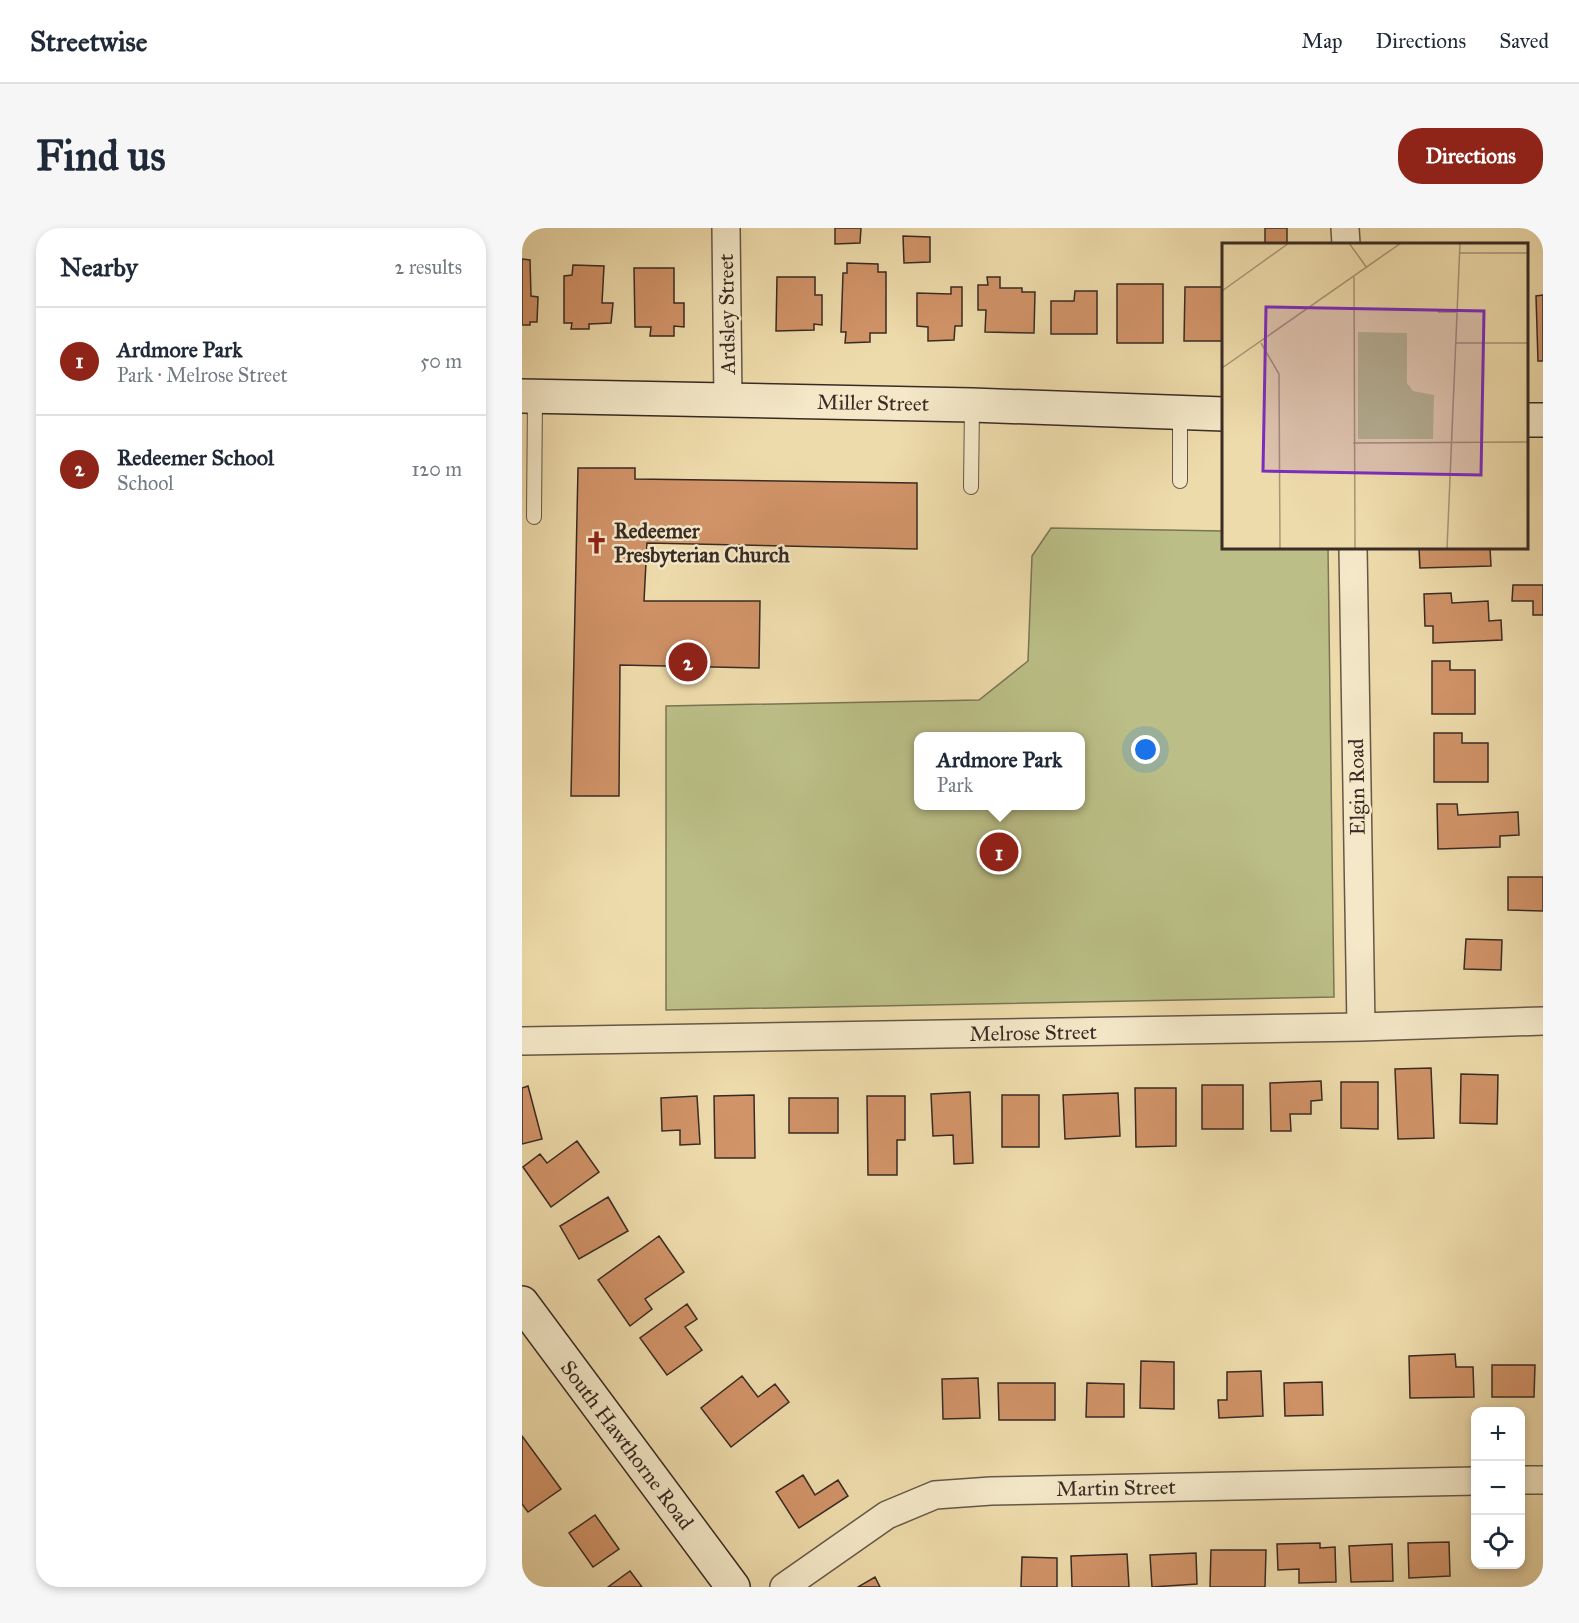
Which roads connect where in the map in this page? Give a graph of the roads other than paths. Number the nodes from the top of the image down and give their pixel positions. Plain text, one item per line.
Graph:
1 (726, 228) edge
2 (1345, 228) edge
3 (1346, 243) edge
4 (529, 396) edge
5 (728, 400) junction
6 (972, 405) junction
7 (1180, 414) junction
8 (1222, 414) edge
9 (1180, 482) dead end
10 (971, 486) dead end
11 (534, 518) dead end
12 (1353, 549) edge
13 (1543, 1021) edge
14 (1361, 1027) junction
15 (522, 1041) edge
16 (522, 1303) edge
17 (1525, 1480) edge
18 (1543, 1480) edge
19 (1471, 1481) edge
20 (733, 1587) edge
21 (784, 1587) edge

1 - 5 street, Ardsley Street
2 - 3 street
4 - 5 main road, Miller Street
4 - 11 lane
5 - 6 main road, Miller Street
6 - 7 main road, Miller Street
6 - 10 lane
7 - 8 main road, Miller Street
7 - 9 lane
12 - 14 street, Elgin Road
13 - 14 street, Melrose Street
14 - 15 street, Melrose Street
16 - 20 main road, South Hawthorne Road
17 - 18 street
19 - 21 street, Martin Street

